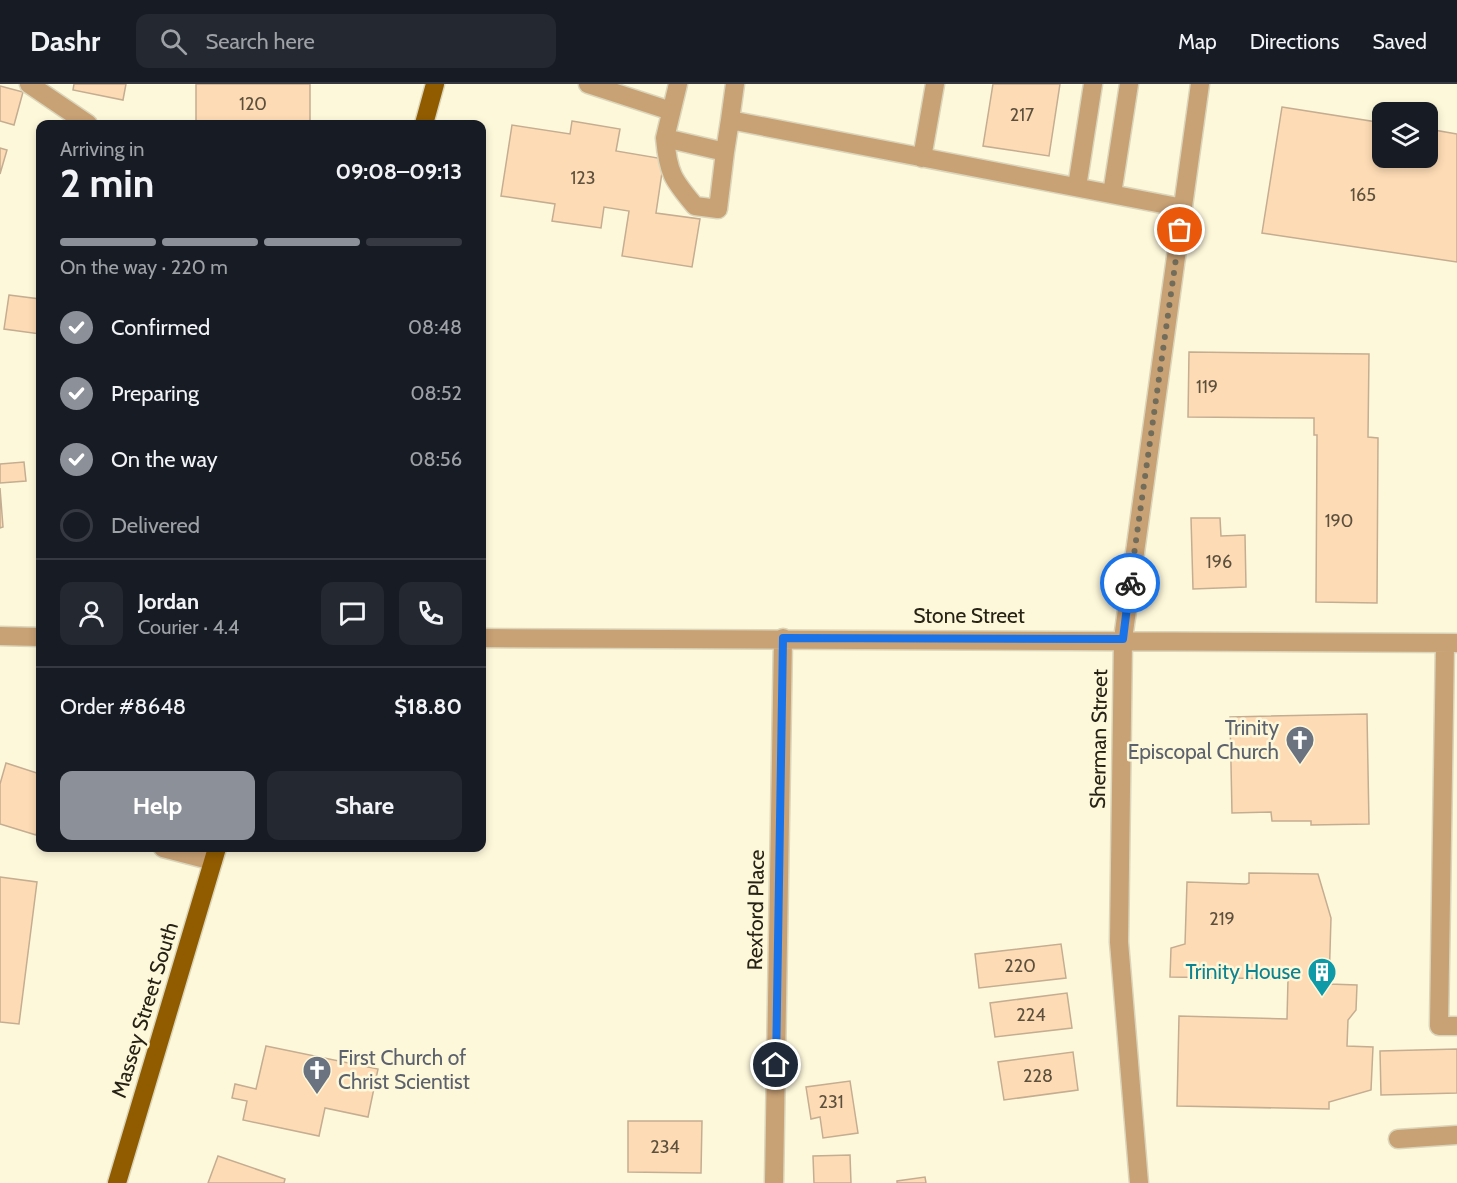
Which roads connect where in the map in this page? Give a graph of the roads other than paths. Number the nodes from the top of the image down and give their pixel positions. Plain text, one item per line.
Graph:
1 (29, 84) edge
2 (435, 84) edge
3 (588, 84) edge
4 (678, 84) edge
5 (735, 84) edge
6 (935, 84) edge
7 (1093, 84) edge
8 (1129, 84) edge
9 (1200, 84) edge
10 (671, 111) junction
11 (82, 120) edge
12 (425, 120) edge
13 (730, 120) junction
14 (665, 138) junction
15 (725, 152) junction
16 (922, 158) junction
17 (1077, 188) junction
18 (1112, 194) junction
19 (1183, 208) junction
20 (0, 636) edge
21 (36, 637) edge
22 (486, 638) edge
23 (783, 638) junction
24 (1123, 639) junction
25 (1451, 643) edge
26 (1450, 681) edge
27 (198, 852) edge
28 (215, 854) edge
29 (1457, 1026) edge
30 (1457, 1135) edge
31 (1398, 1139) dead end
32 (117, 1178) edge
33 (774, 1183) edge
34 (1139, 1183) edge

1 - 11 street
2 - 12 main road
3 - 10 street
4 - 10 street
5 - 13 street
6 - 16 street
7 - 17 street
8 - 18 street
9 - 19 street, Sherman Street
10 - 14 street
13 - 15 street
13 - 16 street
14 - 15 street
14 - 15 street
16 - 17 street
17 - 18 street
18 - 19 street
19 - 24 street, Sherman Street
20 - 21 street
22 - 23 street, Stone Street
23 - 24 street, Stone Street
23 - 33 street, Rexford Place
24 - 25 street, Stone Street
24 - 34 street, Sherman Street
25 - 26 street
26 - 29 street
27 - 28 street
28 - 32 main road, Massey Street South
30 - 31 street

